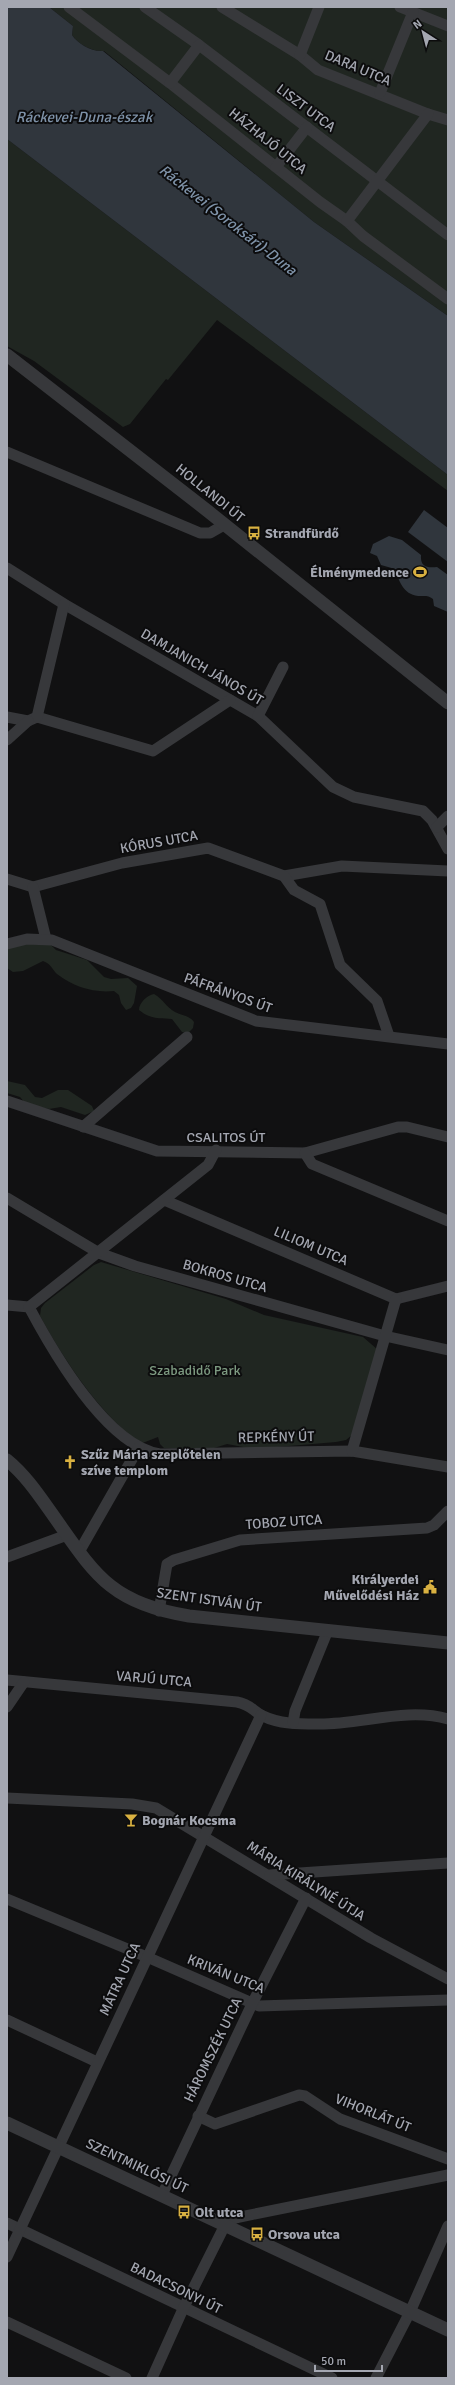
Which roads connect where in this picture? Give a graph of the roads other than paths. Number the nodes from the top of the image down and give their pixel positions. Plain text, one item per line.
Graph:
1 (69, 7) edge
2 (145, 7) edge
3 (319, 7) edge
4 (400, 7) edge
5 (224, 8) edge
6 (413, 12) junction
7 (448, 26) edge
8 (199, 46) junction
9 (300, 55) junction
10 (170, 83) junction
11 (380, 93) junction
12 (428, 114) junction
13 (448, 120) edge
14 (307, 127) junction
15 (276, 167) junction
16 (377, 180) junction
17 (347, 221) junction
18 (448, 235) edge
19 (448, 299) edge
20 (7, 355) edge
21 (7, 452) edge
22 (224, 525) junction
23 (7, 568) edge
24 (64, 604) junction
25 (283, 667) dead end
26 (230, 700) junction
27 (448, 703) edge
28 (258, 716) junction
29 (7, 717) edge
30 (33, 719) junction
31 (7, 740) edge
32 (448, 816) edge
33 (437, 827) junction
34 (448, 849) edge
35 (448, 871) edge
36 (284, 876) junction
37 (7, 879) edge
38 (33, 887) junction
39 (46, 939) junction
40 (7, 944) edge
41 (389, 1036) junction
42 (187, 1037) dead end
43 (448, 1044) edge
44 (7, 1102) edge
45 (83, 1127) junction
46 (448, 1137) edge
47 (216, 1150) junction
48 (305, 1153) junction
49 (7, 1198) edge
50 (164, 1200) junction
51 (448, 1221) edge
52 (99, 1253) junction
53 (448, 1286) edge
54 (396, 1299) junction
55 (7, 1305) edge
56 (29, 1307) junction
57 (385, 1336) junction
58 (448, 1350) edge
59 (139, 1447) junction
60 (352, 1451) junction
61 (7, 1460) edge
62 (448, 1467) edge
63 (448, 1512) edge
64 (67, 1535) junction
65 (79, 1552) junction
66 (7, 1557) edge
67 (159, 1611) junction
68 (328, 1630) junction
69 (448, 1643) edge
70 (7, 1680) edge
71 (24, 1682) junction
72 (7, 1707) edge
73 (261, 1715) junction
74 (448, 1719) edge
75 (293, 1723) junction
76 (7, 1798) edge
77 (204, 1836) junction
78 (448, 1863) edge
79 (270, 1875) junction
80 (306, 1898) junction
81 (7, 1899) edge
82 (147, 1957) junction
83 (448, 1979) edge
84 (448, 2000) edge
85 (252, 2004) junction
86 (7, 2020) edge
87 (97, 2062) junction
88 (198, 2116) junction
89 (7, 2123) edge
90 (58, 2146) junction
91 (448, 2159) edge
92 (448, 2175) edge
93 (162, 2195) junction
94 (7, 2223) edge
95 (224, 2225) junction
96 (448, 2226) edge
97 (20, 2229) junction
98 (444, 2242) edge
99 (7, 2256) edge
100 (183, 2309) junction
101 (410, 2312) junction
102 (7, 2322) edge
103 (448, 2330) edge
104 (126, 2378) edge
105 (152, 2378) edge
106 (332, 2378) edge
107 (376, 2378) edge

1 - 10 street, HÁZHAJÓ UTCA
2 - 8 street, LISZT UTCA
3 - 9 street
4 - 6 street
5 - 9 street, DARA UTCA
6 - 7 street
6 - 11 street
8 - 10 street
8 - 14 street, LISZT UTCA
9 - 11 street, DARA UTCA
10 - 15 street, HÁZHAJÓ UTCA
11 - 12 street, DARA UTCA
12 - 13 street, DARA UTCA
12 - 16 street
14 - 15 street
14 - 16 street, LISZT UTCA
15 - 17 street, HÁZHAJÓ UTCA
16 - 17 street
16 - 18 street, LISZT UTCA
17 - 19 street, HÁZHAJÓ UTCA
20 - 22 street, HOLLANDI ÚT
21 - 22 street
22 - 27 street, HOLLANDI ÚT
23 - 24 street, DAMJANICH JÁNOS ÚT
24 - 26 street, DAMJANICH JÁNOS ÚT
24 - 30 street
25 - 28 street
26 - 28 street, DAMJANICH JÁNOS ÚT
26 - 30 street
28 - 33 street, DAMJANICH JÁNOS ÚT
29 - 30 street
30 - 31 street
32 - 33 street
33 - 34 street, DAMJANICH JÁNOS ÚT
35 - 36 street
36 - 38 street, KÓRUS UTCA
36 - 41 street
37 - 38 street
38 - 39 street
39 - 40 street, PÁFRÁNYOS ÚT
39 - 41 street, PÁFRÁNYOS ÚT
41 - 43 street, PÁFRÁNYOS ÚT
42 - 45 street
44 - 45 street, CSALITOS ÚT
45 - 47 street, CSALITOS ÚT
46 - 48 street, CSALITOS ÚT
47 - 48 street, CSALITOS ÚT
47 - 50 street
48 - 51 street
49 - 52 street, BOKROS UTCA
50 - 52 street
50 - 54 street, LILIOM UTCA
52 - 56 street
52 - 57 street, BOKROS UTCA
53 - 54 street
54 - 57 street
55 - 56 street
56 - 59 street, REPKÉNY ÚT
57 - 58 street, BOKROS UTCA
57 - 60 street
59 - 60 street, REPKÉNY ÚT
59 - 65 street
60 - 62 street, REPKÉNY ÚT
61 - 64 street, SZENT ISTVÁN ÚT
63 - 67 street, TOBOZ UTCA
64 - 65 street, SZENT ISTVÁN ÚT
64 - 66 street
65 - 67 street, SZENT ISTVÁN ÚT
67 - 68 street, SZENT ISTVÁN ÚT
68 - 69 street, SZENT ISTVÁN ÚT
68 - 75 street
70 - 71 street, VARJÚ UTCA
71 - 72 street
71 - 73 street, VARJÚ UTCA
73 - 75 street, VARJÚ UTCA
73 - 77 street, MÁTRA UTCA
74 - 75 street, VARJÚ UTCA
76 - 77 street, MÁRIA KIRÁLYNÉ ÚTJA
77 - 79 street, MÁRIA KIRÁLYNÉ ÚTJA
77 - 82 street, MÁTRA UTCA
78 - 79 street
79 - 80 street, MÁRIA KIRÁLYNÉ ÚTJA
80 - 83 street, MÁRIA KIRÁLYNÉ ÚTJA
80 - 85 street, HÁROMSZÉK UTCA
81 - 82 street, KRIVÁN UTCA
82 - 85 street, KRIVÁN UTCA
82 - 87 street, MÁTRA UTCA
84 - 85 street, KRIVÁN UTCA
85 - 88 street, HÁROMSZÉK UTCA
86 - 87 street
87 - 90 street, MÁTRA UTCA
88 - 91 street, VIHORLÁT ÚT
88 - 93 street, HÁROMSZÉK UTCA
89 - 90 street, SZENTMIKLÓSI ÚT
90 - 93 street, SZENTMIKLÓSI ÚT
90 - 97 street, MÁTRA UTCA
92 - 95 street
93 - 95 street, SZENTMIKLÓSI ÚT
94 - 97 street, BADACSONYI ÚT
95 - 100 street
95 - 101 street, SZENTMIKLÓSI ÚT
96 - 98 street
97 - 99 street, MÁTRA UTCA
97 - 100 street, BADACSONYI ÚT
98 - 101 street
100 - 105 street
100 - 106 street, BADACSONYI ÚT
101 - 103 street, SZENTMIKLÓSI ÚT
101 - 107 street
102 - 104 street

